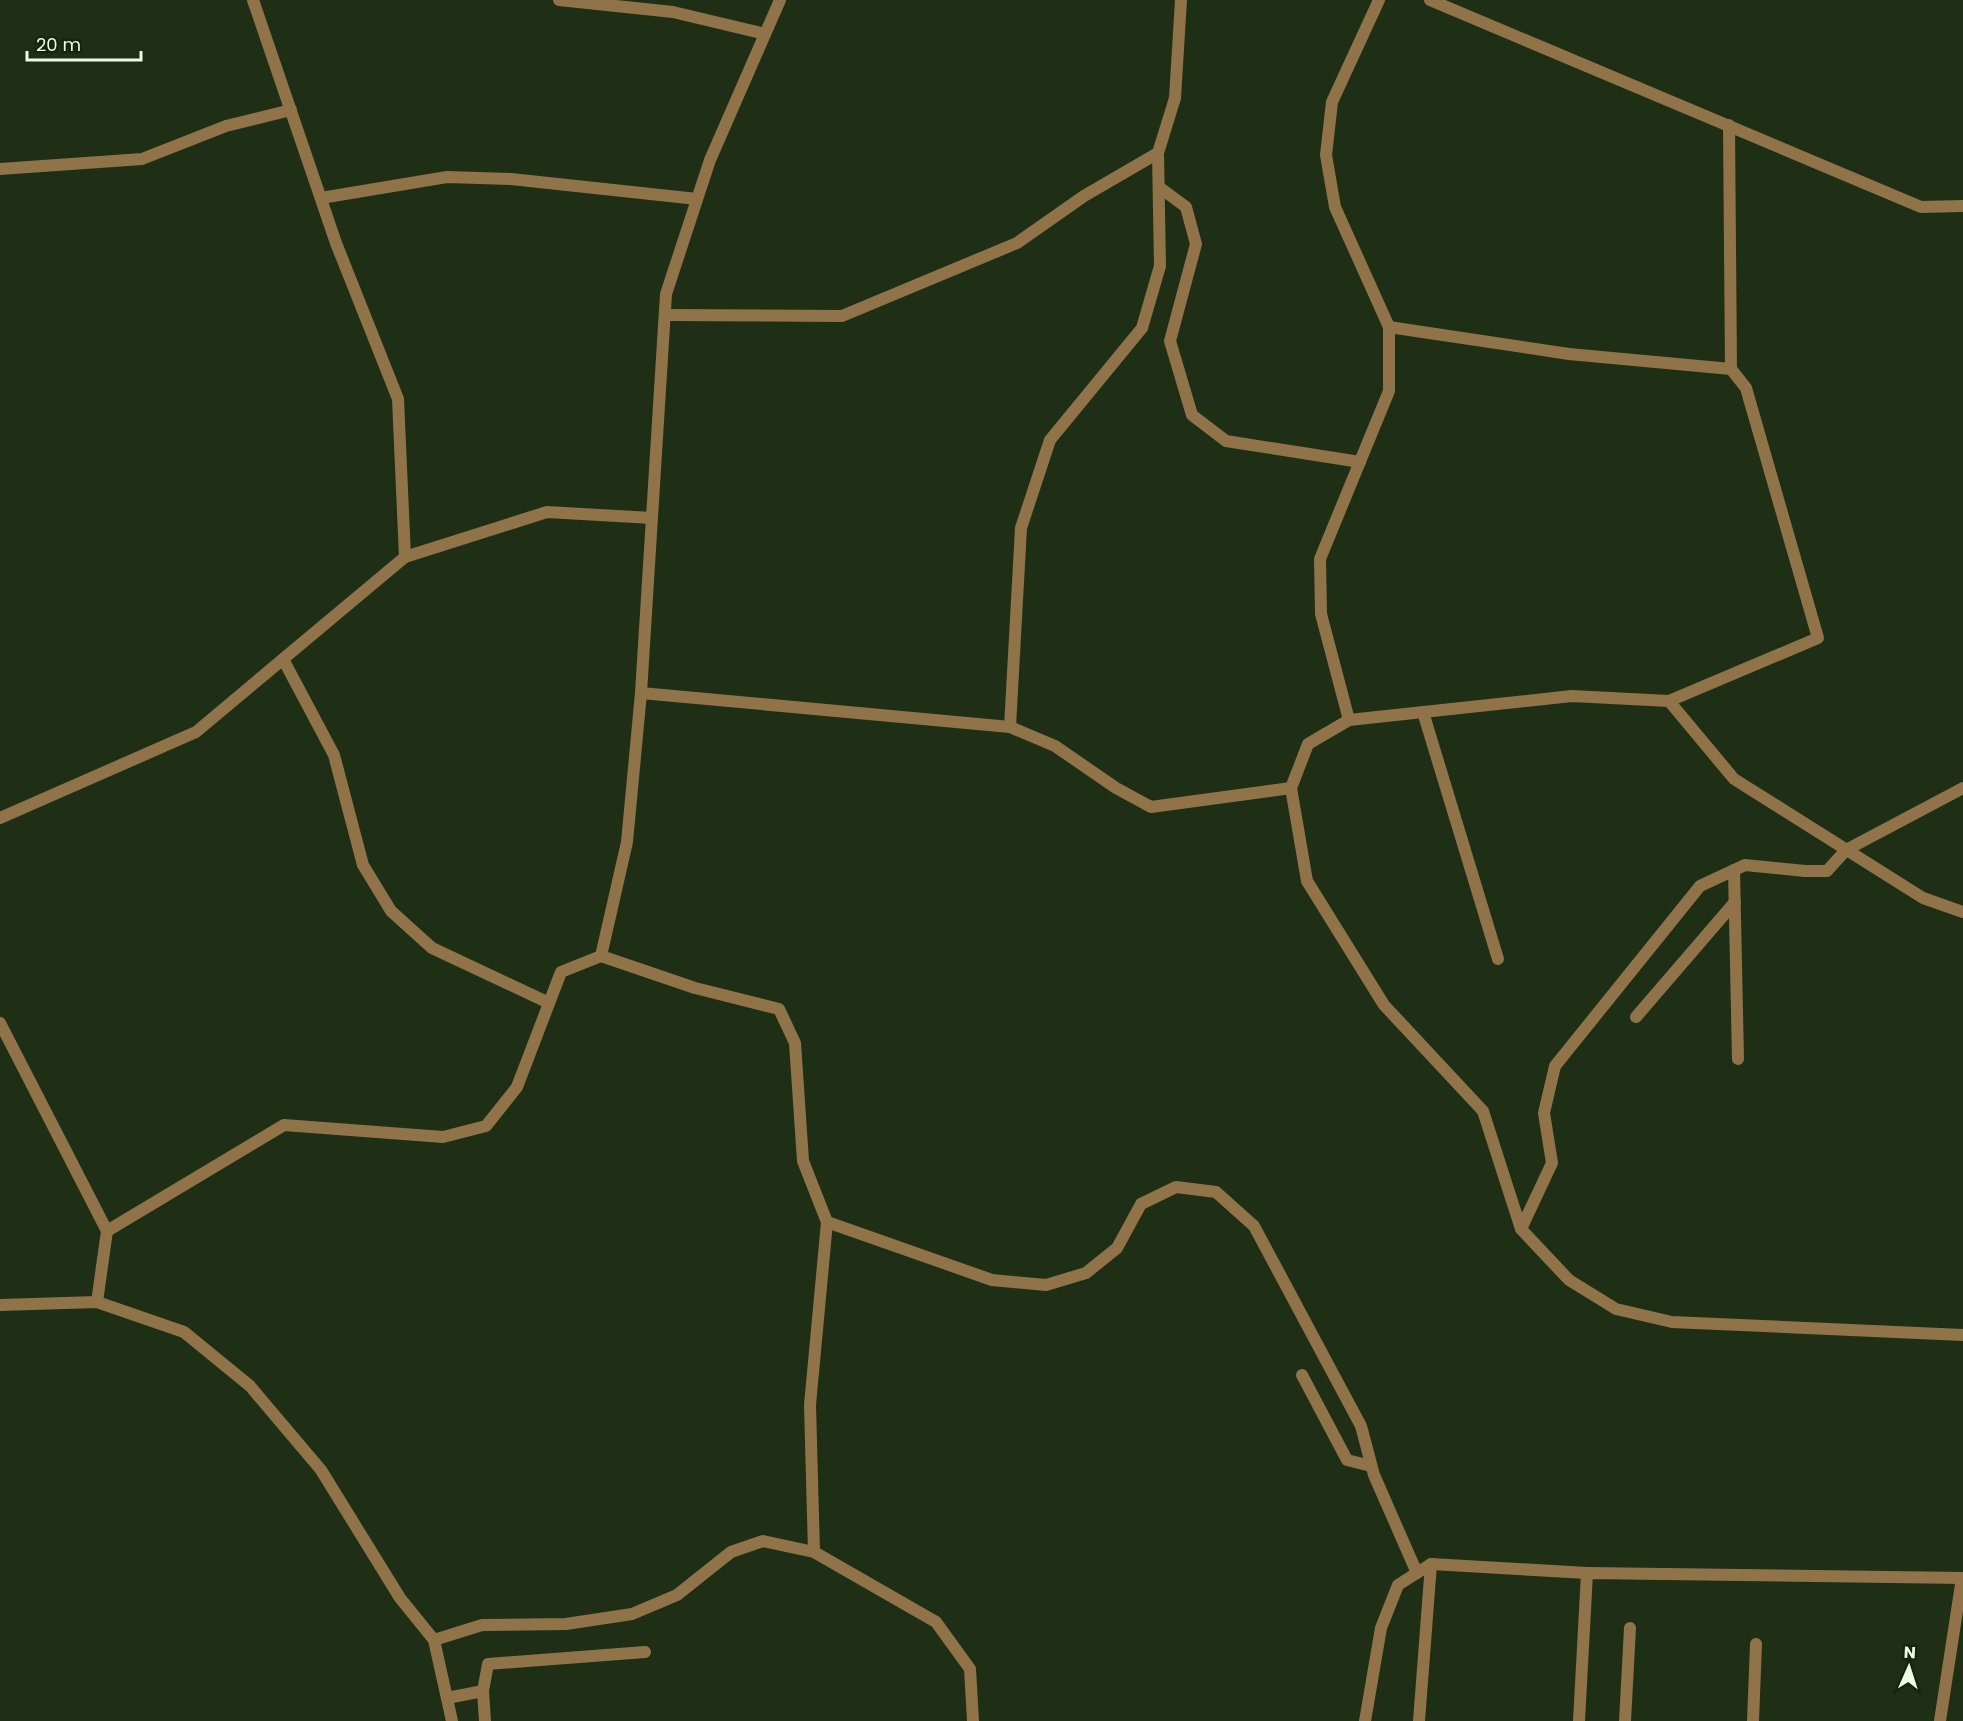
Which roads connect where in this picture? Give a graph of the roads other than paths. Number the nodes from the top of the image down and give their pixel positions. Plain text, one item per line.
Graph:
1 (253, 0) edge
2 (560, 0) edge
3 (780, 0) edge
4 (1181, 0) edge
5 (1379, 0) edge
6 (1430, 0) edge
7 (765, 34) junction
8 (291, 110) junction
9 (1729, 125) junction
10 (1158, 153) junction
11 (0, 169) edge
12 (1158, 187) junction
13 (321, 198) junction
14 (697, 199) junction
15 (1963, 206) edge
16 (665, 315) junction
17 (1389, 327) junction
18 (1731, 369) junction
19 (1360, 462) junction
20 (652, 519) junction
21 (405, 557) junction
22 (283, 659) junction
23 (641, 693) junction
24 (1669, 701) junction
25 (1423, 712) junction
26 (1349, 720) junction
27 (1010, 727) junction
28 (1291, 788) junction
29 (1963, 789) edge
30 (0, 818) edge
31 (1846, 850) junction
32 (1734, 870) junction
33 (1735, 902) junction
34 (1963, 912) edge
35 (601, 956) junction
36 (1498, 959) dead end
37 (549, 1003) junction
38 (1636, 1017) dead end
39 (0, 1023) edge
40 (1738, 1059) dead end
41 (827, 1222) junction
42 (1521, 1229) junction
43 (107, 1231) junction
44 (97, 1302) junction
45 (0, 1305) edge
46 (1963, 1335) edge
47 (1302, 1375) dead end
48 (1371, 1466) junction
49 (814, 1552) junction
50 (1431, 1564) junction
51 (1418, 1573) junction
52 (1587, 1573) junction
53 (1962, 1578) edge
54 (1630, 1628) dead end
55 (434, 1640) junction
56 (1756, 1644) dead end
57 (645, 1652) dead end
58 (483, 1691) junction
59 (447, 1698) junction
60 (452, 1721) edge
61 (484, 1721) edge
62 (973, 1721) edge
63 (1365, 1721) edge
64 (1419, 1721) edge
65 (1579, 1721) edge
66 (1625, 1721) edge
67 (1753, 1721) edge
68 (1940, 1721) edge

1 - 8 street
2 - 7 street
3 - 7 street
4 - 10 street
5 - 17 street
6 - 9 street
7 - 14 street
8 - 11 street
8 - 13 street
9 - 15 street
9 - 18 street
10 - 12 street
10 - 16 street
12 - 19 street
12 - 27 street
13 - 14 street
13 - 21 street
14 - 16 street
16 - 20 street
17 - 18 street
17 - 19 street
18 - 24 street
19 - 26 street
20 - 21 street
20 - 23 street
21 - 22 street
22 - 30 street
22 - 37 street
23 - 27 street
23 - 35 street
24 - 25 street
24 - 31 street
25 - 26 street
25 - 36 street
26 - 28 street
27 - 28 street
28 - 42 street
29 - 31 street
31 - 32 street
31 - 34 street
32 - 33 street
32 - 42 street
33 - 38 street
33 - 40 street
35 - 37 street
35 - 41 street
37 - 43 street
39 - 43 street
41 - 48 street
41 - 49 street
42 - 46 street
43 - 44 street
44 - 45 street
44 - 55 street
47 - 48 street
48 - 51 street
49 - 55 street
49 - 62 street
50 - 51 street
50 - 52 street
50 - 64 street
51 - 63 street
52 - 53 street
52 - 65 street
53 - 68 street
54 - 66 street
55 - 59 street
56 - 67 street
57 - 58 street
58 - 59 street
58 - 61 street
59 - 60 street

